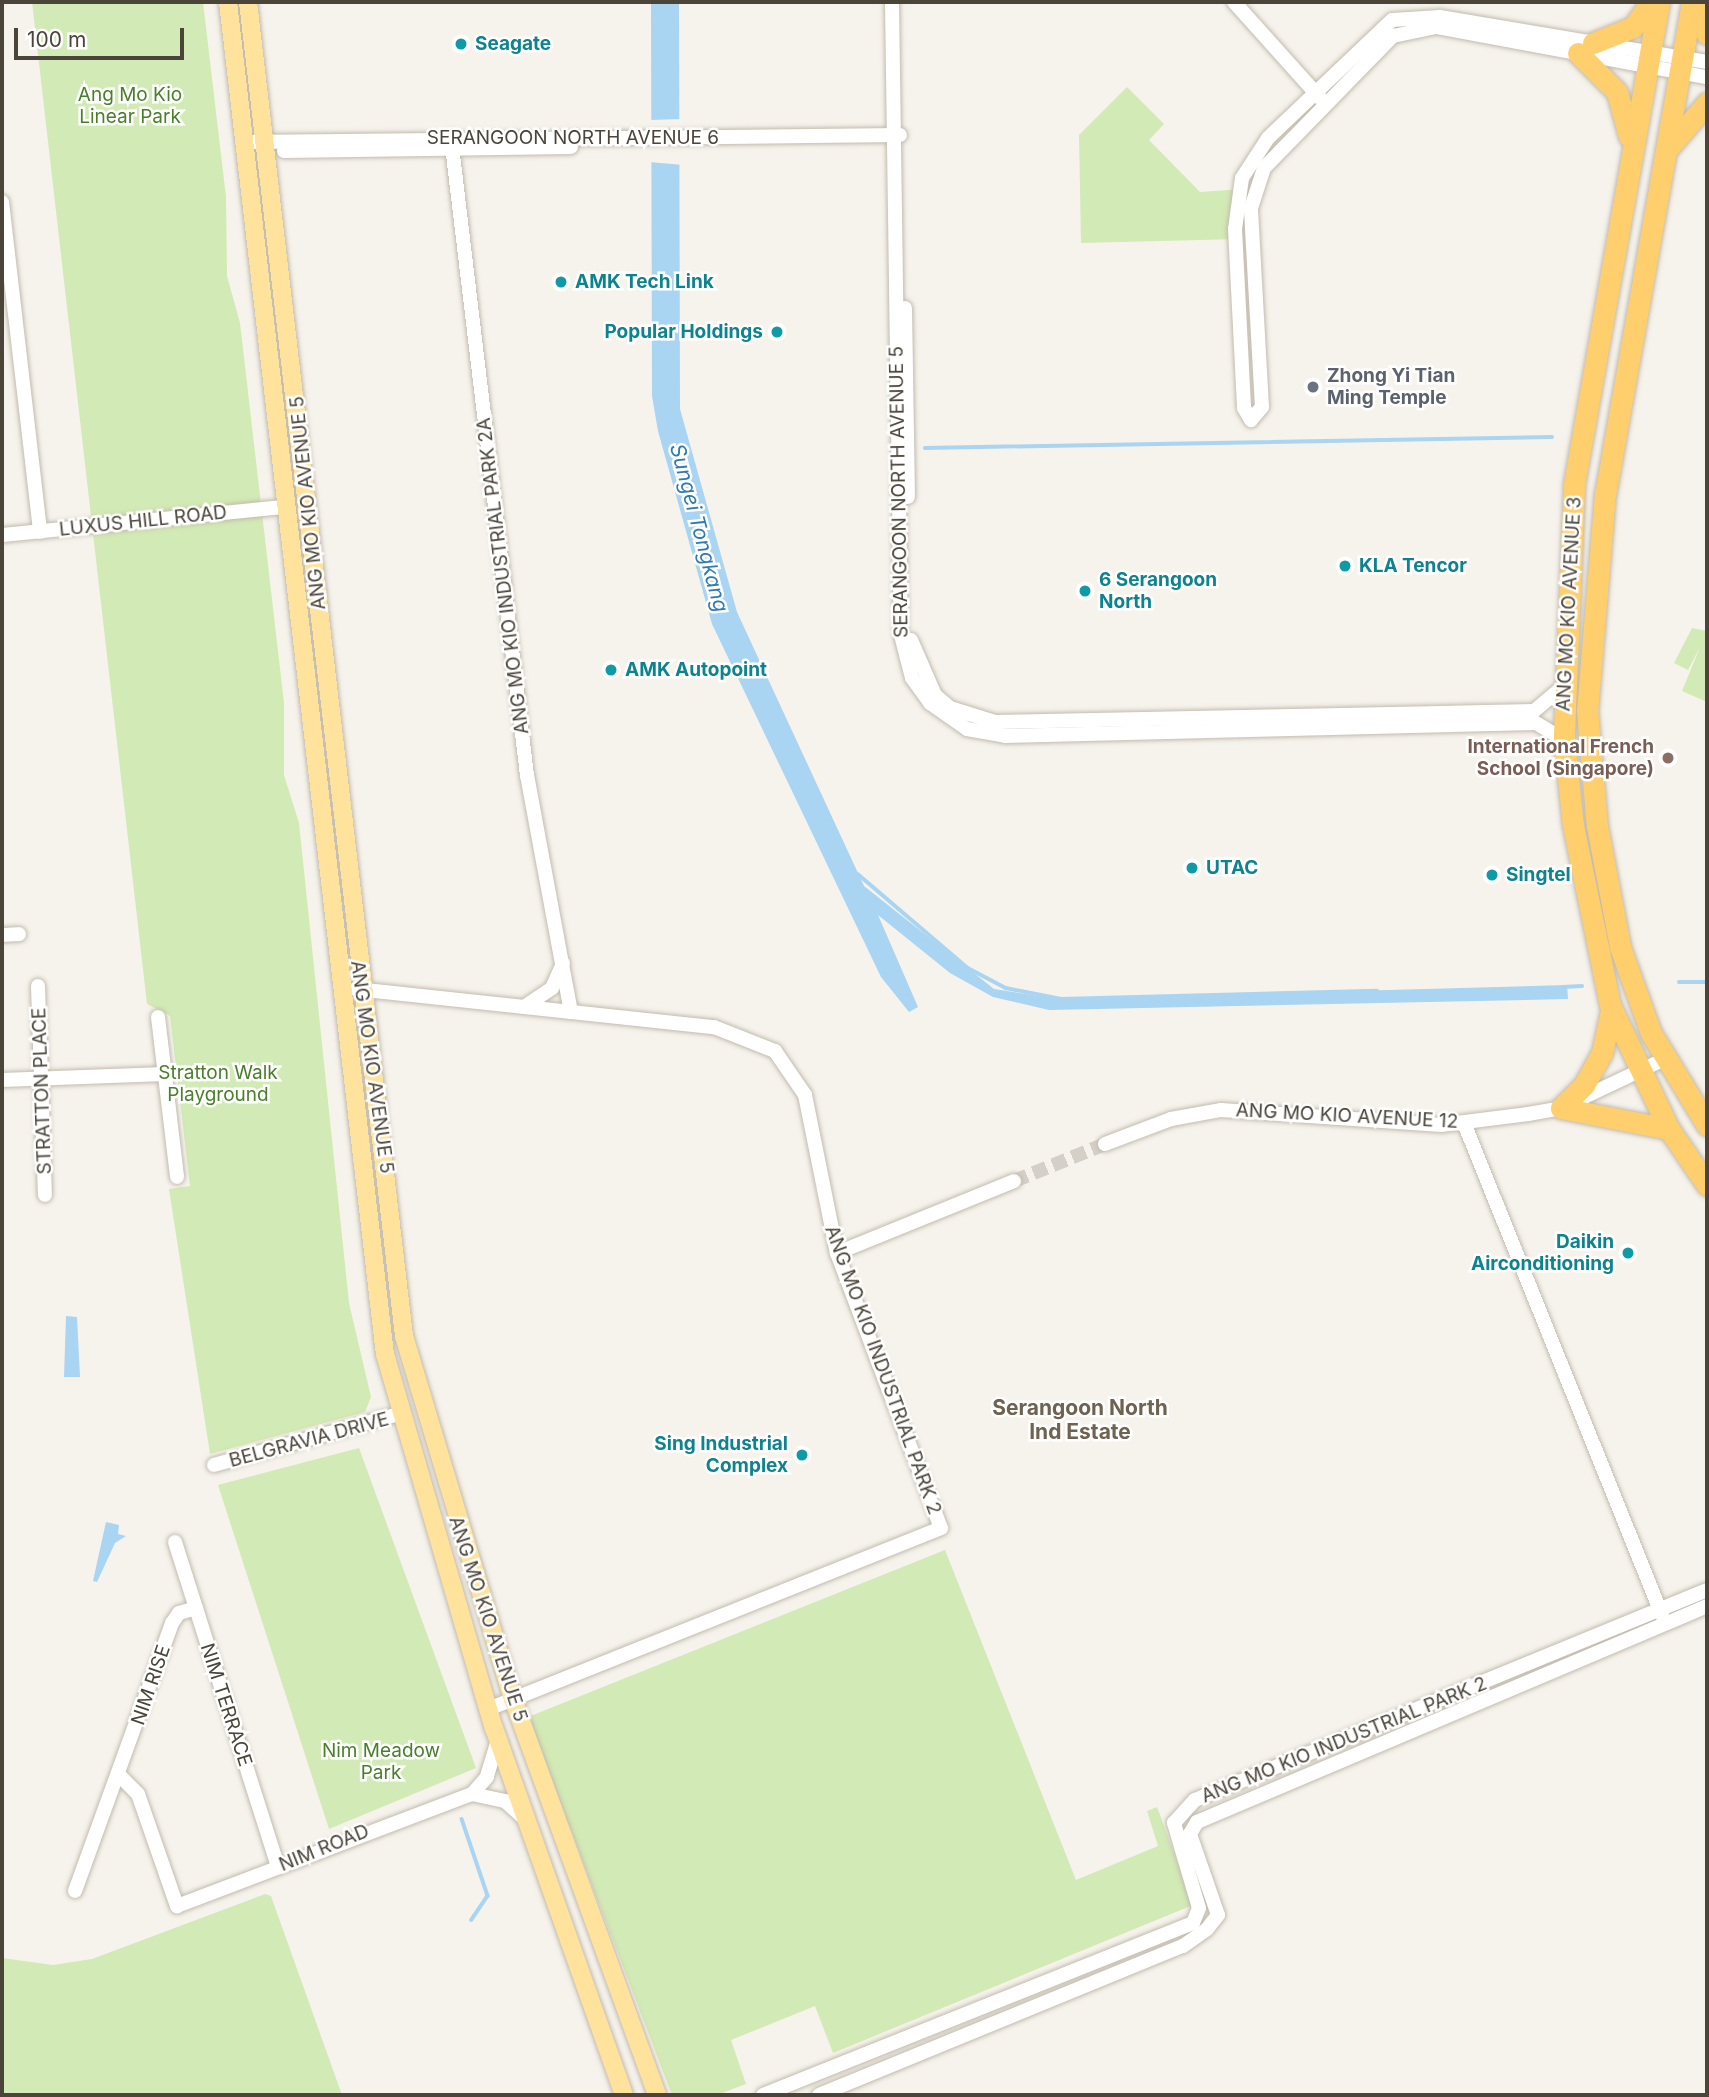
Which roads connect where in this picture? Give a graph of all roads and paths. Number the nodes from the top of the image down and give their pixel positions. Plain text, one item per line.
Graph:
1 (228, 2) edge
2 (248, 2) edge
3 (892, 2) edge
4 (899, 2) edge
5 (1235, 2) edge
6 (1445, 2) edge
7 (1651, 2) edge
8 (1659, 2) edge
9 (1692, 2) edge
10 (1699, 2) edge
11 (1455, 20) junction
12 (1707, 34) edge
13 (1586, 48) junction
14 (1707, 62) edge
15 (1646, 63) junction
16 (1680, 68) junction
17 (1707, 77) edge
18 (1320, 97) junction
19 (1707, 103) edge
20 (897, 140) junction
21 (452, 143) junction
22 (266, 147) junction
23 (246, 148) junction
24 (1668, 149) junction
25 (1631, 151) junction
26 (2, 202) edge
27 (1606, 303) junction
28 (1637, 312) junction
29 (1261, 386) junction
30 (1242, 387) junction
31 (284, 507) junction
32 (40, 532) junction
33 (2, 535) edge
34 (318, 595) junction
35 (296, 612) junction
36 (1563, 687) junction
37 (1564, 740) junction
38 (19, 934) dead end
39 (2, 935) edge
40 (564, 962) junction
41 (38, 986) dead end
42 (360, 989) junction
43 (340, 991) junction
44 (1610, 1005) junction
45 (524, 1007) junction
46 (571, 1012) junction
47 (158, 1017) dead end
48 (1667, 1058) junction
49 (1639, 1072) junction
50 (165, 1074) junction
51 (2, 1080) edge
52 (40, 1080) junction
53 (1561, 1108) junction
54 (1464, 1123) junction
55 (1707, 1125) edge
56 (1669, 1129) junction
57 (1105, 1144) tunnel mouth
58 (177, 1177) dead end
59 (1014, 1181) tunnel mouth
60 (1707, 1185) edge
61 (46, 1195) dead end
62 (837, 1253) junction
63 (403, 1413) junction
64 (214, 1465) dead end
65 (175, 1542) dead end
66 (1707, 1590) edge
67 (1707, 1606) edge
68 (196, 1608) junction
69 (1662, 1616) junction
70 (513, 1699) junction
71 (488, 1709) junction
72 (498, 1740) junction
73 (120, 1776) junction
74 (472, 1794) junction
75 (524, 1818) junction
76 (278, 1867) junction
77 (75, 1891) dead end
78 (624, 2095) edge
79 (657, 2095) edge
80 (763, 2095) edge
81 (819, 2095) edge

1 - 23 main road, ANG MO KIO AVENUE 5
2 - 22 main road, ANG MO KIO AVENUE 5
3 - 20 street, SERANGOON NORTH AVENUE 5
4 - 20 street, SERANGOON NORTH AVENUE 5
5 - 18 street
6 - 11 street
7 - 13 highway
8 - 15 highway, ANG MO KIO AVENUE 3
9 - 16 highway, ANG MO KIO AVENUE 3
10 - 12 highway
11 - 13 street
11 - 18 street
13 - 15 street
13 - 18 street
13 - 25 highway
14 - 16 street
15 - 16 street
15 - 25 highway, ANG MO KIO AVENUE 3
16 - 17 street
16 - 24 highway, ANG MO KIO AVENUE 3
18 - 29 street
18 - 30 street
19 - 24 highway
20 - 21 street, SERANGOON NORTH AVENUE 6
20 - 36 street, SERANGOON NORTH AVENUE 5
20 - 37 street, SERANGOON NORTH AVENUE 5
21 - 22 street, SERANGOON NORTH AVENUE 6
21 - 40 street, ANG MO KIO INDUSTRIAL PARK 2A
22 - 23 street, SERANGOON NORTH AVENUE 6
22 - 34 main road, ANG MO KIO AVENUE 5
23 - 31 main road, ANG MO KIO AVENUE 5
24 - 28 highway, ANG MO KIO AVENUE 3
25 - 27 highway, ANG MO KIO AVENUE 3
26 - 32 street
27 - 28 highway
27 - 36 highway, ANG MO KIO AVENUE 3
28 - 48 highway, ANG MO KIO AVENUE 3
29 - 30 street
29 - 30 street
31 - 32 street, LUXUS HILL ROAD
31 - 35 main road, ANG MO KIO AVENUE 5
32 - 33 street, LUXUS HILL ROAD
34 - 35 main road
34 - 42 main road, ANG MO KIO AVENUE 5
35 - 43 main road, ANG MO KIO AVENUE 5
36 - 37 highway, ANG MO KIO AVENUE 3
37 - 44 highway, ANG MO KIO AVENUE 3
38 - 39 street
40 - 45 street
40 - 46 street, ANG MO KIO INDUSTRIAL PARK 2A
41 - 52 street, STRATTON PLACE
42 - 43 street, ANG MO KIO INDUSTRIAL PARK 2
42 - 45 street, ANG MO KIO INDUSTRIAL PARK 2
42 - 70 main road, ANG MO KIO AVENUE 5
43 - 63 main road, ANG MO KIO AVENUE 5
44 - 49 highway, ANG MO KIO AVENUE 3
44 - 53 highway
45 - 46 street, ANG MO KIO INDUSTRIAL PARK 2
46 - 62 street, ANG MO KIO INDUSTRIAL PARK 2
47 - 50 street
48 - 49 street, ANG MO KIO AVENUE 12
48 - 55 highway, ANG MO KIO AVENUE 3
49 - 53 street, ANG MO KIO AVENUE 12
49 - 56 highway, ANG MO KIO AVENUE 3
50 - 52 street
50 - 58 street
51 - 52 street
52 - 61 street, STRATTON PLACE
53 - 54 street, ANG MO KIO AVENUE 12
53 - 56 highway
54 - 57 street, ANG MO KIO AVENUE 12
54 - 69 street
56 - 60 highway, ANG MO KIO AVENUE 3
59 - 62 street
62 - 70 street, ANG MO KIO INDUSTRIAL PARK 2
63 - 64 street, BELGRAVIA DRIVE
63 - 71 main road, ANG MO KIO AVENUE 5
65 - 68 street, NIM TERRACE
66 - 69 street, ANG MO KIO INDUSTRIAL PARK 2
67 - 69 street, ANG MO KIO INDUSTRIAL PARK 2
68 - 73 street, NIM RISE
68 - 76 street, NIM TERRACE
69 - 80 street, ANG MO KIO INDUSTRIAL PARK 2
69 - 81 street, ANG MO KIO INDUSTRIAL PARK 2
70 - 71 street, ANG MO KIO INDUSTRIAL PARK 2
70 - 79 main road, ANG MO KIO AVENUE 5
71 - 72 main road, ANG MO KIO AVENUE 5
72 - 74 street
72 - 75 main road, ANG MO KIO AVENUE 5
73 - 76 street, NIM ROAD
73 - 77 street, NIM RISE
74 - 75 street
74 - 76 street, NIM ROAD
75 - 78 main road, ANG MO KIO AVENUE 5

